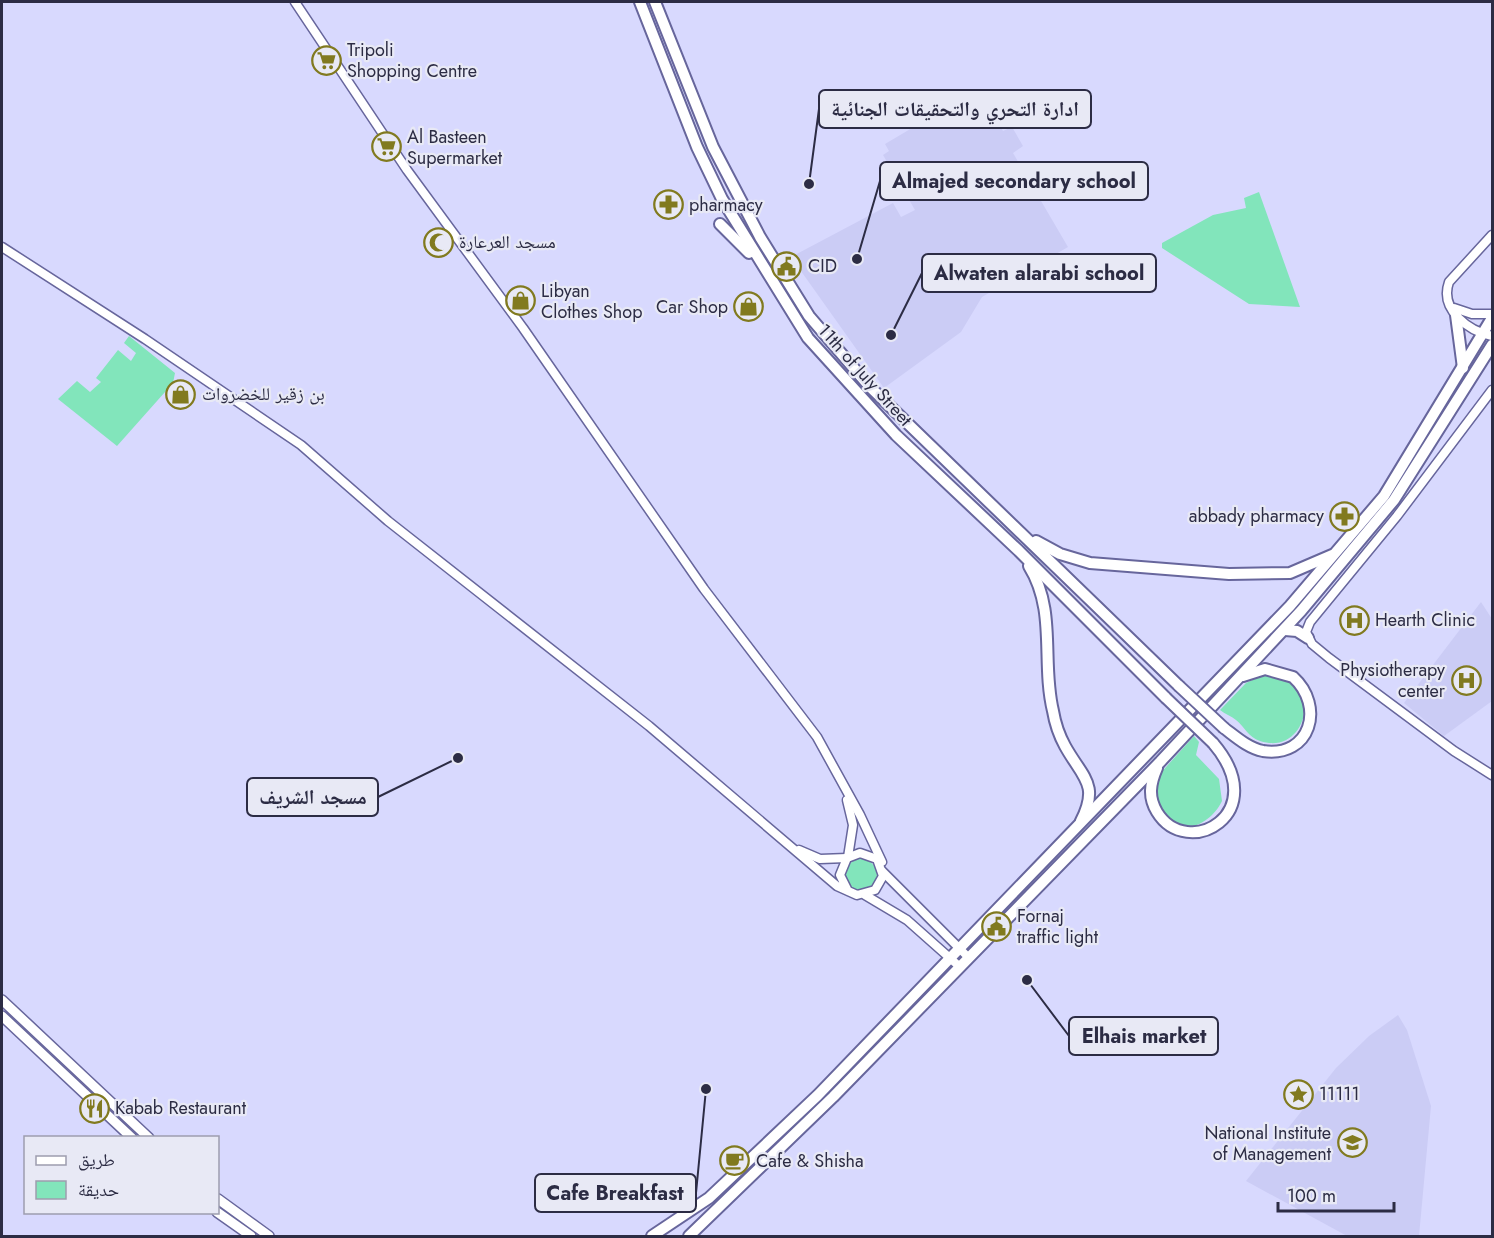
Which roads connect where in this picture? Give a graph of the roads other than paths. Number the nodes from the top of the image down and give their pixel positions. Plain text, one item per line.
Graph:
1 (295, 2) edge
2 (655, 3) edge
3 (642, 6) edge
4 (720, 224) dead end
5 (1492, 235) edge
6 (2, 247) edge
7 (761, 266) junction
8 (1455, 312) junction
9 (1492, 316) edge
10 (1488, 335) edge
11 (1492, 345) edge
12 (1463, 368) junction
13 (1492, 390) edge
14 (1018, 530) junction
15 (1004, 537) junction
16 (1019, 551) junction
17 (1335, 553) junction
18 (1285, 630) junction
19 (1308, 638) junction
20 (1242, 676) junction
21 (1160, 762) junction
22 (837, 772) junction
23 (1492, 775) edge
24 (1076, 830) junction
25 (788, 844) junction
26 (848, 858) junction
27 (881, 867) junction
28 (848, 891) junction
29 (865, 895) junction
30 (961, 949) junction
31 (969, 958) junction
32 (951, 959) junction
33 (960, 967) junction
34 (2, 1000) edge
35 (2, 1016) edge
36 (131, 1136) edge
37 (148, 1136) edge
38 (219, 1200) edge
39 (219, 1213) edge
40 (251, 1236) edge
41 (269, 1236) edge
42 (652, 1236) edge
43 (689, 1236) edge

1 - 22 main road
2 - 3 highway
2 - 14 highway, 11th of July Street
3 - 7 highway, 11th of July Street
4 - 7 highway
5 - 8 main road
6 - 25 main road
7 - 15 highway, 11th of July Street
8 - 9 main road
8 - 10 main road
8 - 12 highway
9 - 10 highway
10 - 12 highway
11 - 18 highway
12 - 17 highway
13 - 19 main road
14 - 15 highway
14 - 17 highway
14 - 20 highway, 11th of July Street, bridge
15 - 16 highway, 11th of July Street
16 - 21 highway, 11th of July Street, bridge
16 - 24 highway
17 - 24 highway
18 - 19 highway
18 - 20 highway
19 - 23 main road
20 - 21 highway
21 - 31 highway
22 - 26 main road
22 - 27 main road
24 - 30 highway
25 - 26 main road
25 - 28 main road
26 - 27 main road
26 - 28 main road
27 - 29 main road
27 - 30 main road
28 - 29 main road
29 - 32 main road
30 - 31 main road
30 - 32 highway
31 - 33 highway
32 - 33 main road
32 - 42 highway
33 - 43 highway
34 - 37 main road
35 - 36 main road
38 - 41 main road
39 - 40 main road

